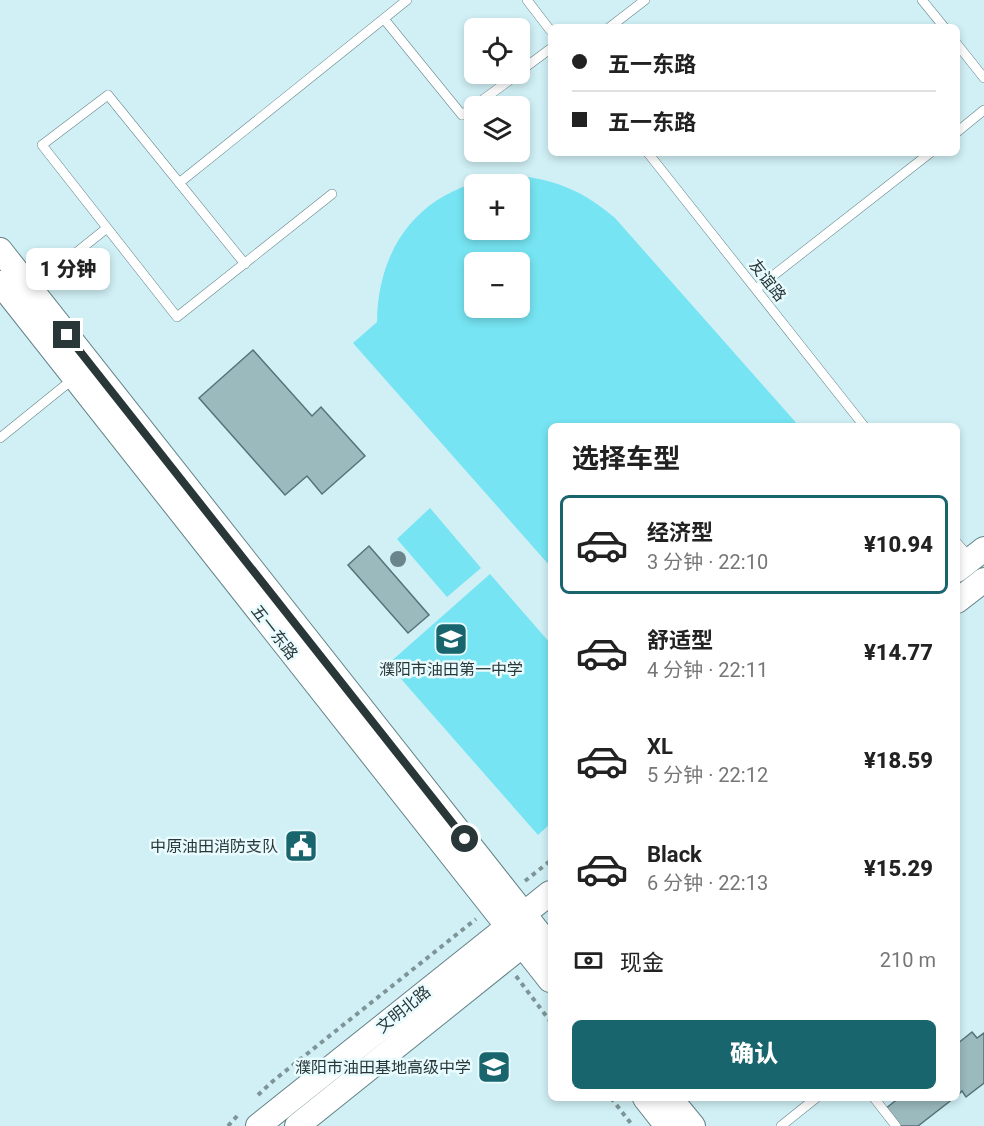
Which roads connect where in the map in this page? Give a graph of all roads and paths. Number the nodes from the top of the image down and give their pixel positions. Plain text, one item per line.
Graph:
1 (408, 0) edge
2 (527, 0) edge
3 (645, 0) edge
4 (922, 0) edge
5 (384, 19) junction
6 (614, 24) edge
7 (942, 24) edge
8 (548, 27) edge
9 (960, 48) edge
10 (548, 50) edge
11 (530, 64) edge
12 (984, 78) edge
13 (503, 84) edge
14 (984, 110) edge
15 (960, 130) edge
16 (650, 156) edge
17 (926, 156) edge
18 (179, 183) junction
19 (332, 194) dead end
20 (107, 228) junction
21 (0, 250) edge
22 (245, 264) junction
23 (0, 283) edge
24 (31, 289) junction
25 (756, 289) junction
26 (83, 372) junction
27 (862, 423) edge
28 (0, 438) edge
29 (973, 563) edge
30 (960, 595) edge
31 (548, 863) edge
32 (548, 894) edge
33 (508, 910) junction
34 (541, 937) edge
35 (548, 970) edge
36 (613, 1101) edge
37 (647, 1101) edge
38 (672, 1101) edge
39 (812, 1101) edge
40 (876, 1101) edge
41 (250, 1114) edge
42 (228, 1126) edge
43 (297, 1126) edge
44 (633, 1126) edge
45 (667, 1126) edge
46 (693, 1126) edge
47 (781, 1126) edge
48 (896, 1126) edge

1 - 5 lane
2 - 8 lane
3 - 6 lane
4 - 7 lane
5 - 13 lane
5 - 18 lane
9 - 12 lane
10 - 11 lane
14 - 15 lane
16 - 25 lane, 友谊路
17 - 25 lane
18 - 20 lane
18 - 22 lane
19 - 22 lane
20 - 22 lane
20 - 24 lane
21 - 24 street, 五一东路
23 - 26 street, 五一东路
24 - 26 street, 五一东路
25 - 27 lane, 友谊路
26 - 28 lane
26 - 33 street, 五一东路
29 - 30 street
31 - 33 path
32 - 33 street, 文明北路
33 - 34 street, 五一东路
33 - 41 street, 文明北路
33 - 41 path
34 - 35 street, 五一东路
34 - 43 street, 文明北路
36 - 44 path
37 - 45 street
38 - 46 street
39 - 47 lane
40 - 48 lane
41 - 42 path

